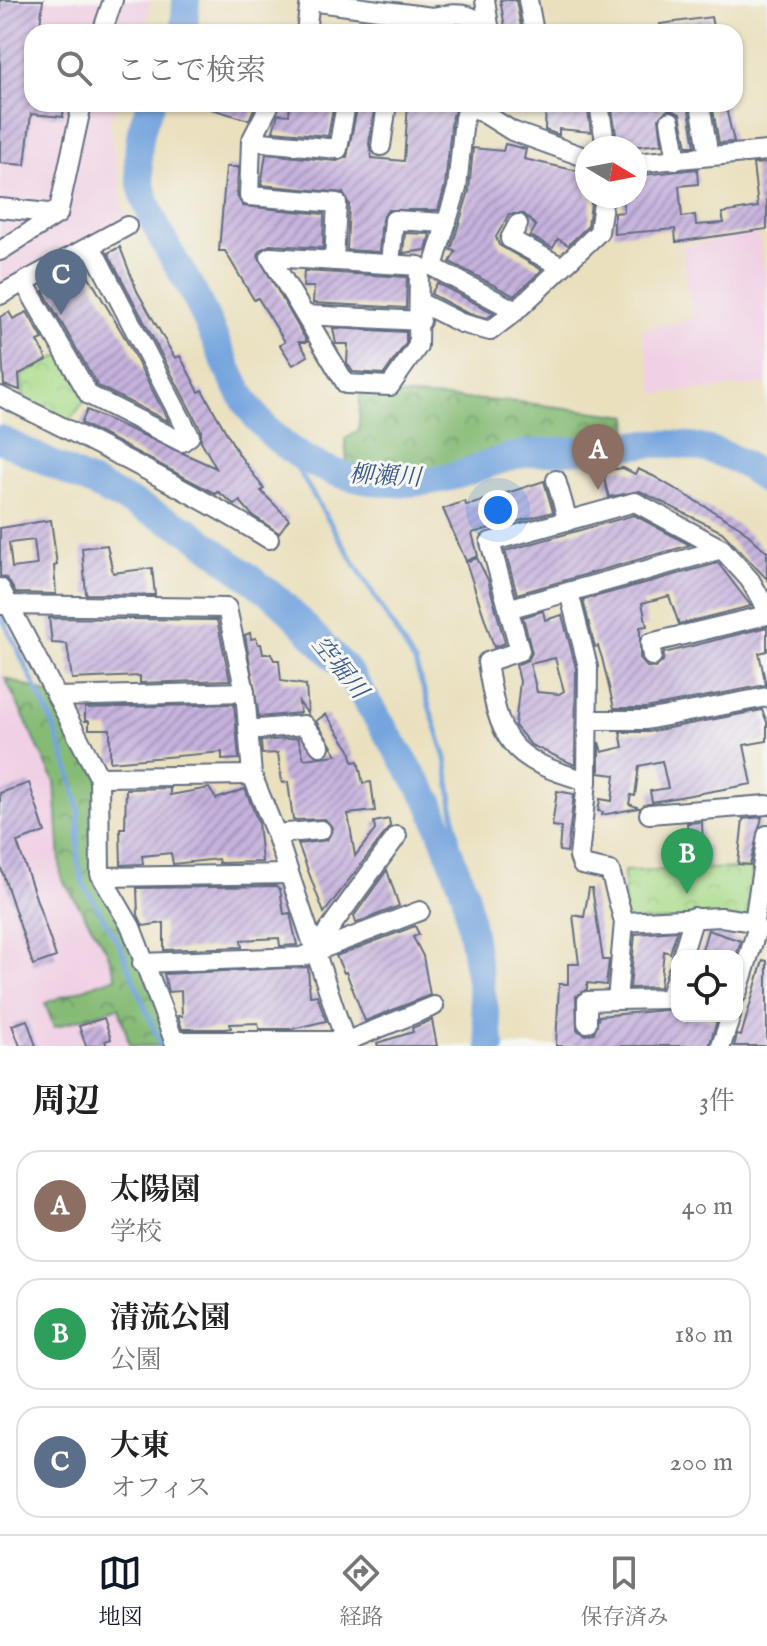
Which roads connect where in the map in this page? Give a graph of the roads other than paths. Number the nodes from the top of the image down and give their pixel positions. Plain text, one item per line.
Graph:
1 (113, 0) edge
2 (485, 0) edge
3 (528, 0) edge
4 (310, 1) edge
5 (105, 24) edge
6 (307, 24) edge
7 (430, 24) edge
8 (483, 24) edge
9 (489, 24) edge
10 (532, 24) edge
11 (80, 112) edge
12 (266, 112) edge
13 (345, 112) edge
14 (386, 112) edge
15 (467, 112) edge
16 (482, 112) edge
17 (602, 112) edge
18 (701, 112) edge
19 (670, 121) dead end
20 (605, 136) edge
21 (251, 141) junction
22 (381, 146) dead end
23 (767, 151) edge
24 (575, 154) edge
25 (709, 156) junction
26 (677, 160) junction
27 (647, 162) edge
28 (0, 208) edge
29 (602, 208) edge
30 (58, 214) junction
31 (446, 223) junction
32 (518, 224) dead end
33 (127, 226) dead end
34 (91, 246) junction
35 (0, 251) edge
36 (334, 261) junction
37 (390, 264) junction
38 (426, 267) junction
39 (562, 267) junction
40 (24, 282) junction
41 (0, 295) edge
42 (516, 311) junction
43 (421, 312) junction
44 (305, 315) junction
45 (2, 401) edge
46 (556, 480) dead end
47 (568, 521) junction
48 (269, 539) dead end
49 (722, 549) junction
50 (569, 592) junction
51 (3, 601) edge
52 (511, 608) junction
53 (767, 613) edge
54 (652, 656) dead end
55 (245, 692) junction
56 (57, 697) junction
57 (767, 697) edge
58 (589, 720) junction
59 (248, 730) junction
60 (320, 746) dead end
61 (252, 775) junction
62 (99, 777) junction
63 (587, 781) junction
64 (767, 805) edge
65 (649, 814) dead end
66 (321, 830) dead end
67 (276, 834) junction
68 (397, 836) dead end
69 (766, 843) edge
70 (289, 874) junction
71 (103, 877) junction
72 (762, 895) edge
73 (420, 911) dead end
74 (694, 917) junction
75 (624, 922) junction
76 (759, 927) edge
77 (314, 950) junction
78 (684, 950) edge
79 (142, 963) junction
80 (743, 976) edge
81 (671, 992) edge
82 (617, 1000) junction
83 (434, 1006) dead end
84 (729, 1022) edge
85 (587, 1023) dead end
86 (175, 1043) edge
87 (347, 1044) edge
88 (721, 1046) edge

1 - 5 street
2 - 9 street
3 - 10 street
4 - 6 street
4 - 7 street
7 - 8 street
11 - 30 street
12 - 21 street
13 - 21 street
14 - 22 street
15 - 31 street
16 - 24 street
17 - 20 street
18 - 25 street
19 - 26 street
21 - 36 street
23 - 25 street
25 - 26 street
26 - 27 street
28 - 30 street
29 - 39 street
30 - 35 street
31 - 37 street
31 - 38 street
32 - 39 street
33 - 34 street
34 - 40 street
34 - 40 street
36 - 37 street
36 - 44 street
37 - 38 street
38 - 42 street
38 - 43 street
39 - 42 street
40 - 41 street
42 - 43 street
43 - 44 street
43 - 44 street
45 - 48 street
46 - 47 street
47 - 49 street
47 - 52 street
49 - 50 street
49 - 53 street
50 - 52 street
50 - 58 street
51 - 55 street
51 - 56 street
52 - 63 street
53 - 54 street
55 - 56 street
55 - 59 street
56 - 62 street
57 - 58 street
58 - 63 street
59 - 60 street
59 - 61 street
61 - 62 street
61 - 67 street
62 - 71 street
63 - 75 street
64 - 65 street
66 - 67 street
67 - 70 street
68 - 77 street
69 - 72 street
70 - 71 street
70 - 77 street
71 - 79 street
72 - 76 street
73 - 77 street
74 - 75 street
74 - 76 street
74 - 78 street
75 - 82 street
76 - 80 street
77 - 79 street
77 - 87 street
79 - 86 street
81 - 82 street
82 - 85 street
83 - 87 street
84 - 88 street
86 - 87 street

